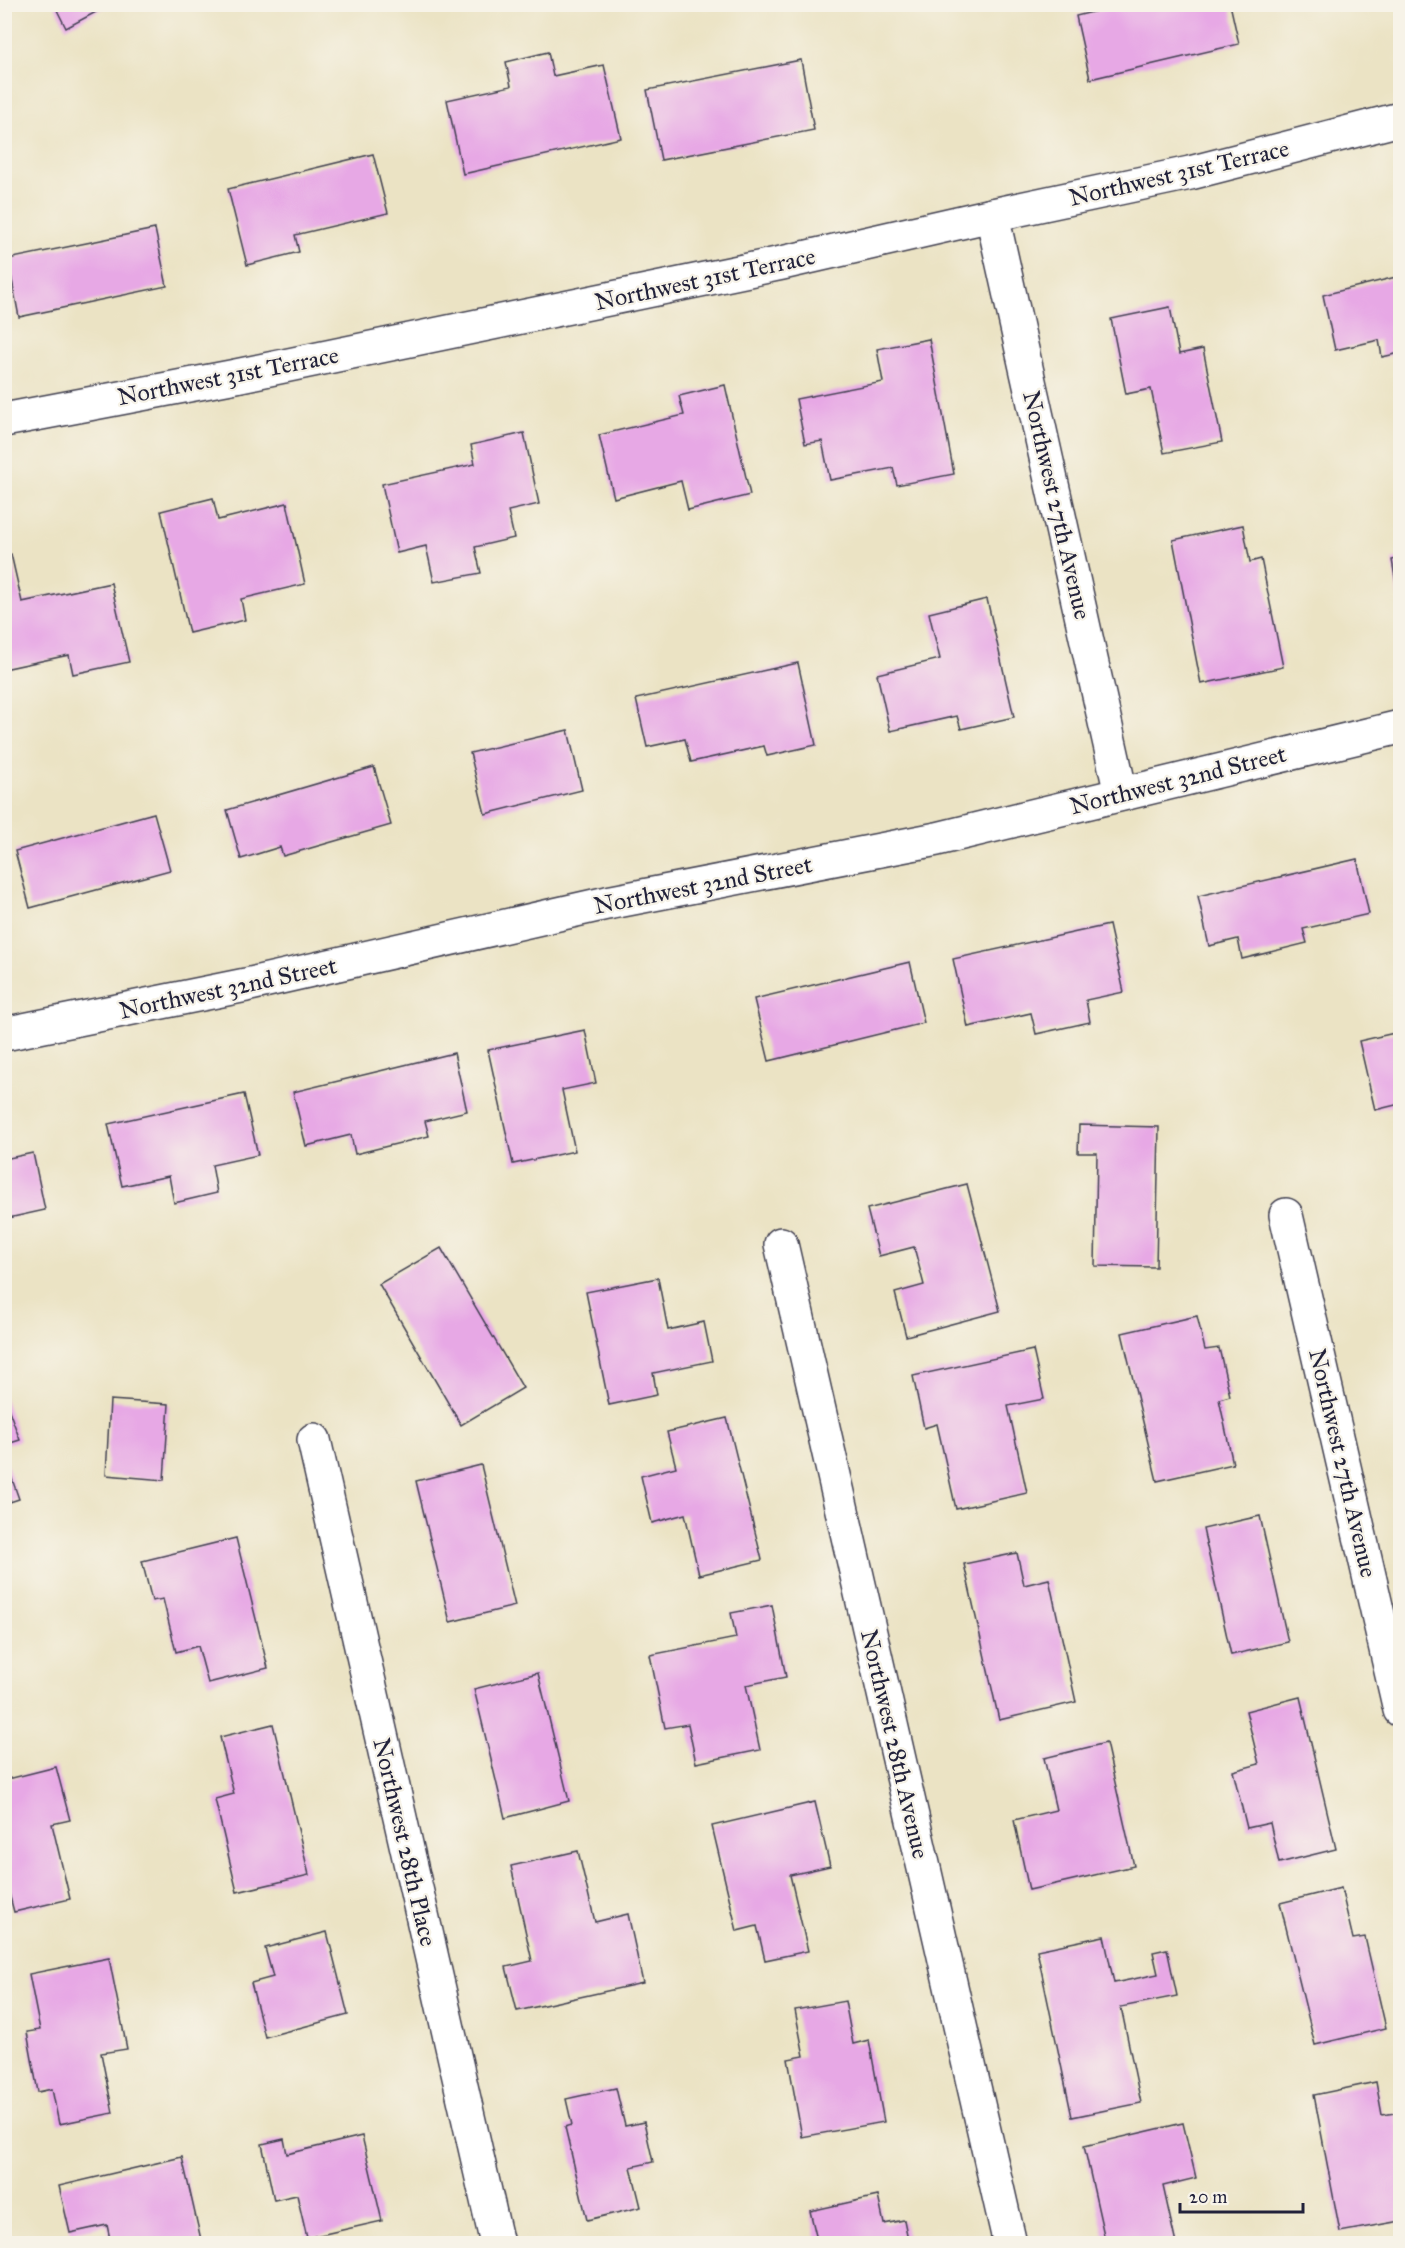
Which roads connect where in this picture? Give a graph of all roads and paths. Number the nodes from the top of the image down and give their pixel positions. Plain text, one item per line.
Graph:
1 (1401, 119) edge
2 (992, 215) junction
3 (4, 420) edge
4 (1401, 727) edge
5 (1121, 794) junction
6 (4, 1034) edge
7 (1286, 1215) dead end
8 (781, 1244) dead end
9 (314, 1440) dead end
10 (1401, 1710) edge
11 (497, 2244) edge
12 (1010, 2244) edge

1 - 2 street, Northwest 31st Terrace
2 - 3 street, Northwest 31st Terrace
2 - 5 street, Northwest 27th Avenue
4 - 5 street, Northwest 32nd Street
5 - 6 street, Northwest 32nd Street
7 - 10 street, Northwest 27th Avenue
8 - 12 street, Northwest 28th Avenue
9 - 11 street, Northwest 28th Place

